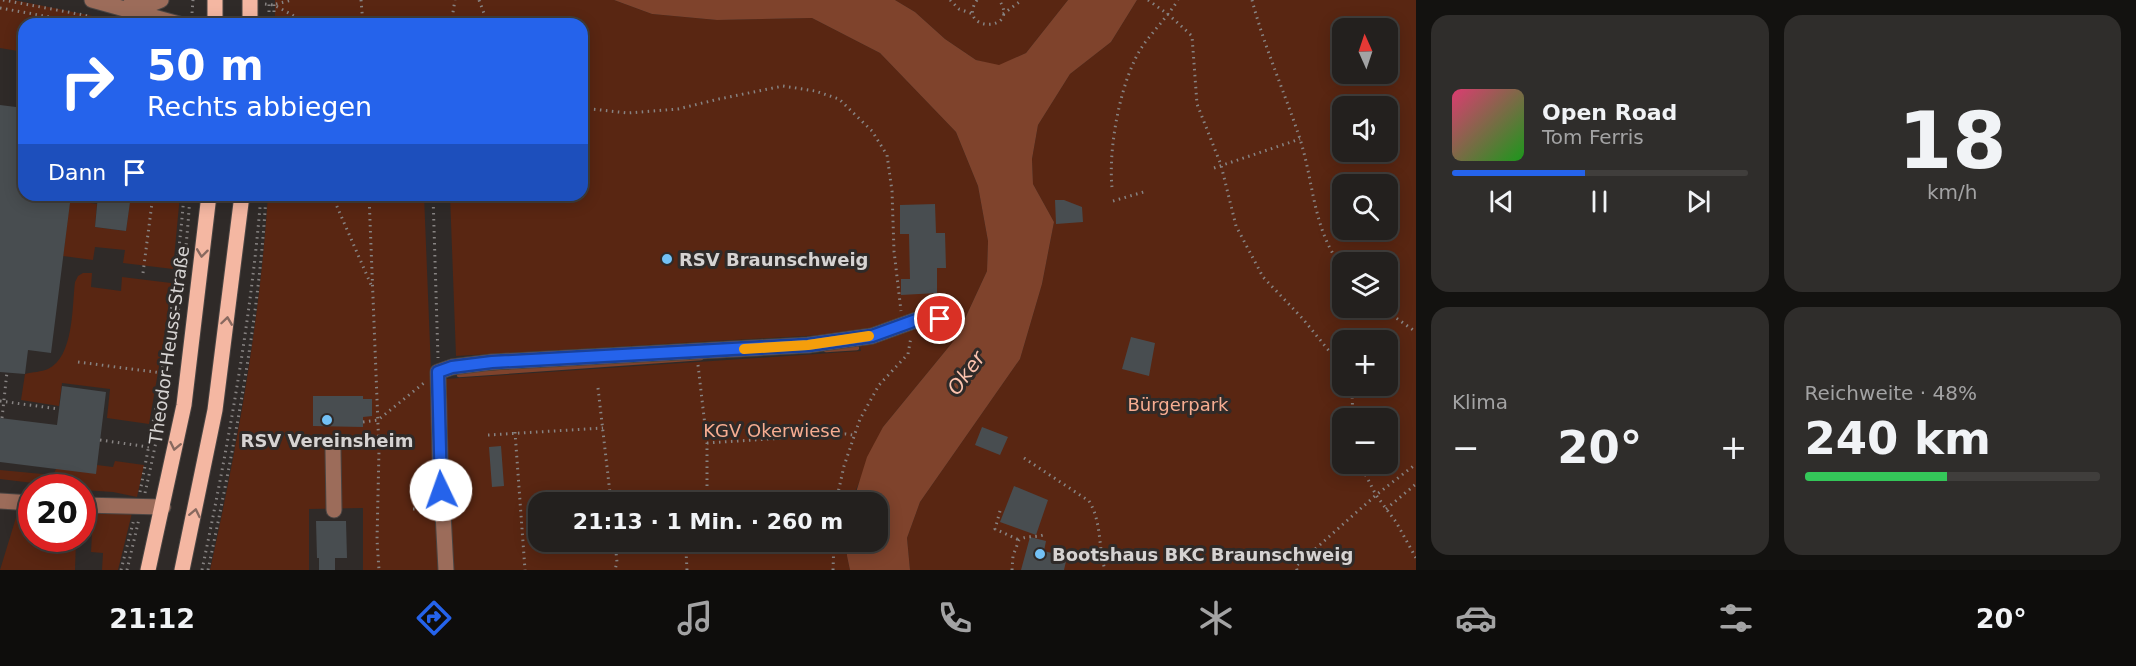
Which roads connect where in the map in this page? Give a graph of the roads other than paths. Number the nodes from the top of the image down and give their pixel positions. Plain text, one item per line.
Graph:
1 (94, 0) edge
2 (160, 0) edge
3 (215, 0) edge
4 (250, 0) edge
5 (158, 18) edge
6 (215, 18) edge
7 (250, 18) edge
8 (207, 201) edge
9 (241, 201) edge
10 (940, 319) dead end
11 (333, 450) dead end
12 (0, 501) edge
13 (18, 502) edge
14 (96, 505) edge
15 (163, 507) junction
16 (334, 510) dead end
17 (148, 570) edge
18 (182, 570) edge
19 (446, 570) edge

1 - 2 lane
1 - 5 lane
3 - 6 main road
4 - 7 main road
8 -> 15 main road, Theodor-Heuss-Straße
18 -> 9 main road
10 - 19 lane
11 - 16 lane
12 - 13 lane
14 - 15 lane
15 - 17 main road, Theodor-Heuss-Straße

